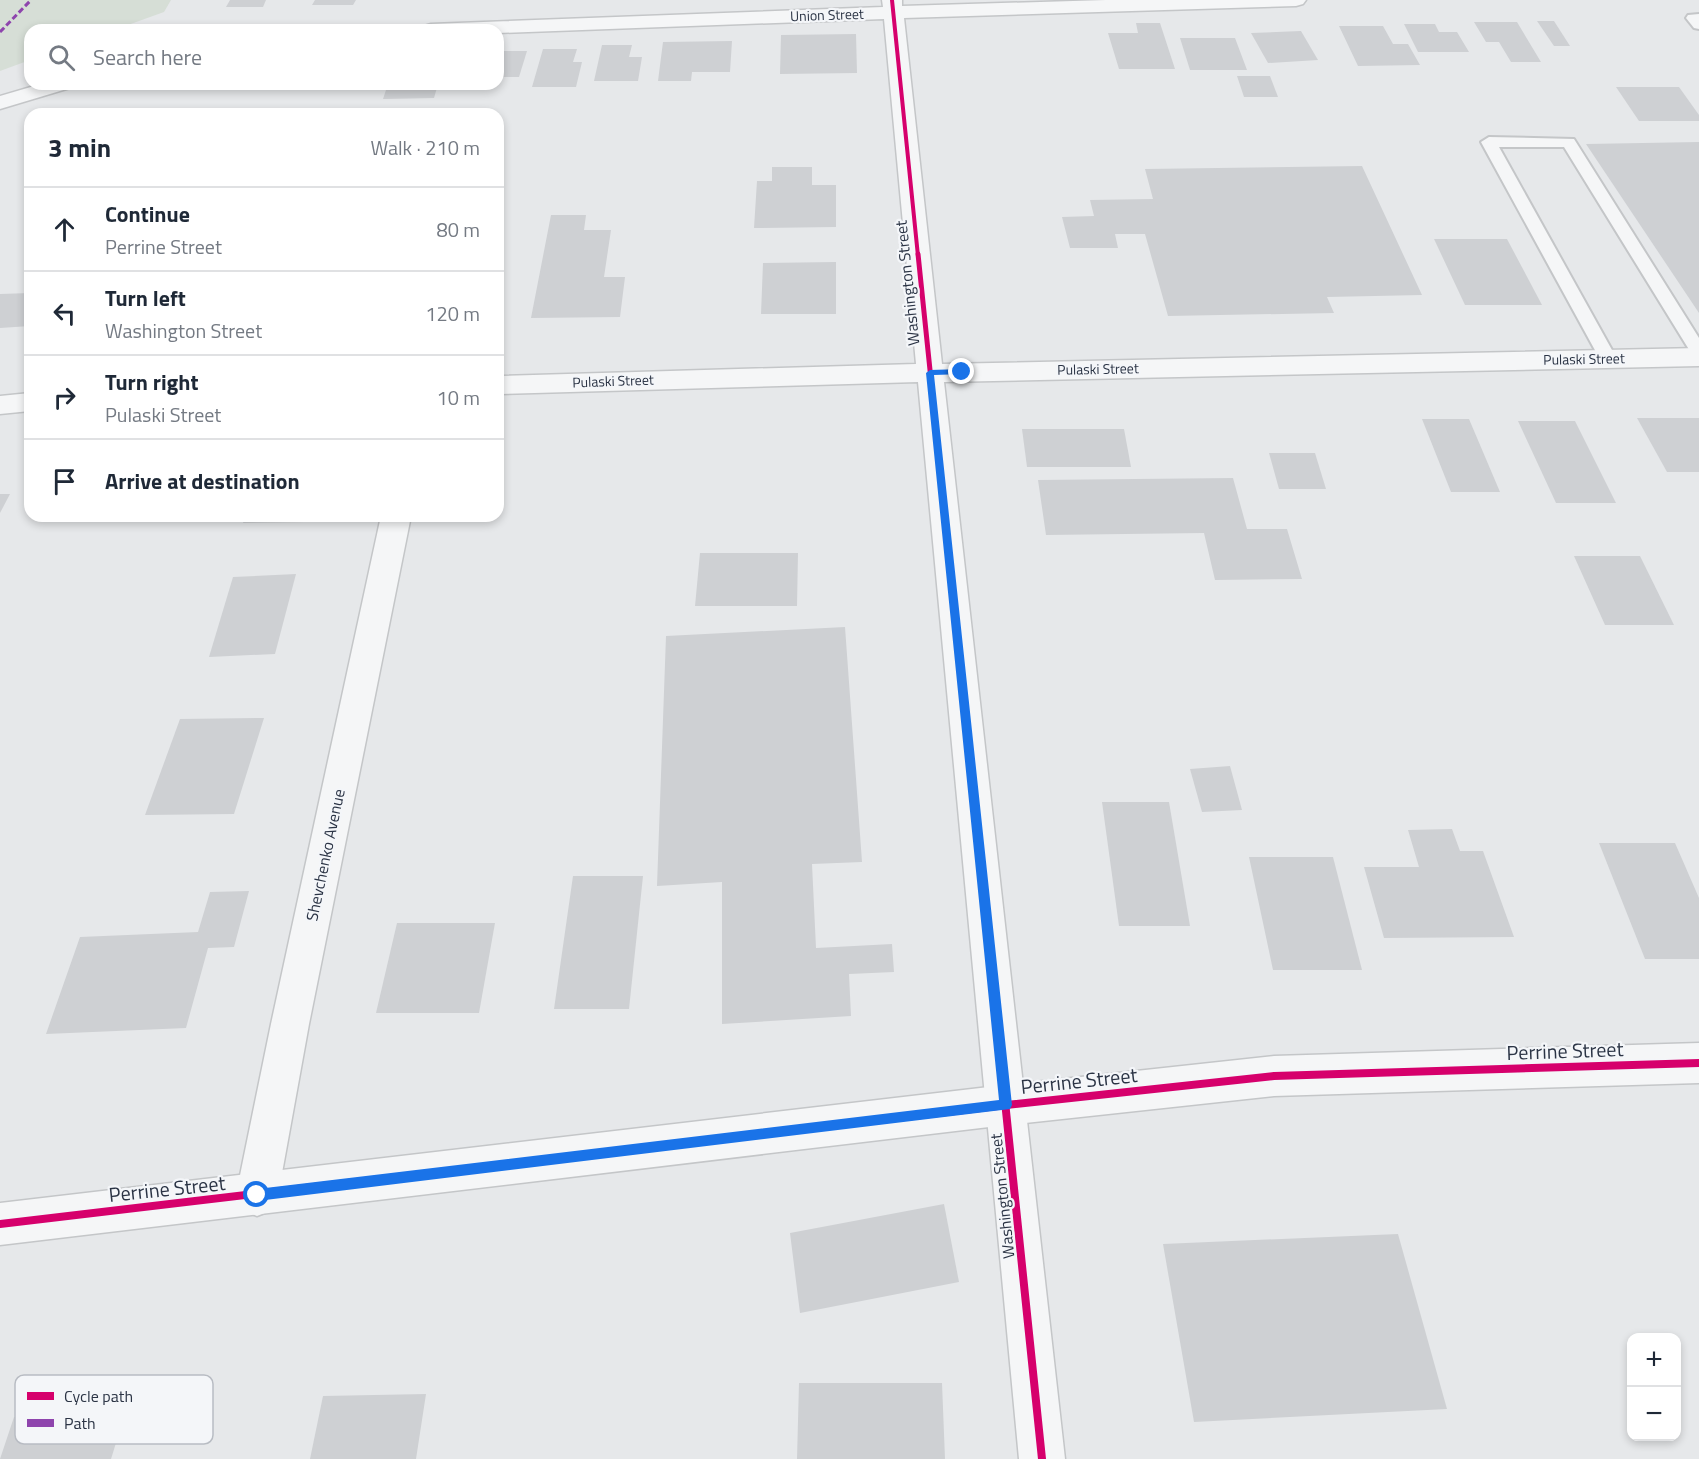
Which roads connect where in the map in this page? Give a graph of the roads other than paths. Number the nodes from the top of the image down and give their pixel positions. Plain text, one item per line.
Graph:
1 (1296, 0) edge
2 (893, 6) edge
3 (1699, 18) edge
4 (1699, 25) edge
5 (504, 26) edge
6 (43, 90) edge
7 (0, 103) edge
8 (1699, 352) edge
9 (1699, 357) edge
10 (1608, 359) junction
11 (930, 373) junction
12 (504, 384) edge
13 (24, 403) edge
14 (0, 405) edge
15 (395, 522) edge
16 (1699, 1063) edge
17 (1006, 1105) junction
18 (257, 1195) junction
19 (0, 1224) edge
20 (1042, 1459) edge

1 - 2 street, Union Street
2 - 5 street, Union Street
2 - 11 street, Washington Street
3 - 4 lane
6 - 7 street
8 - 10 lane
9 - 10 street, Pulaski Street
10 - 11 street, Pulaski Street
11 - 12 street, Pulaski Street
11 - 17 street, Washington Street
13 - 14 street
15 - 18 street, Shevchenko Avenue
16 - 17 street, Perrine Street
17 - 18 street, Perrine Street
17 - 20 street, Washington Street
18 - 19 street, Perrine Street

